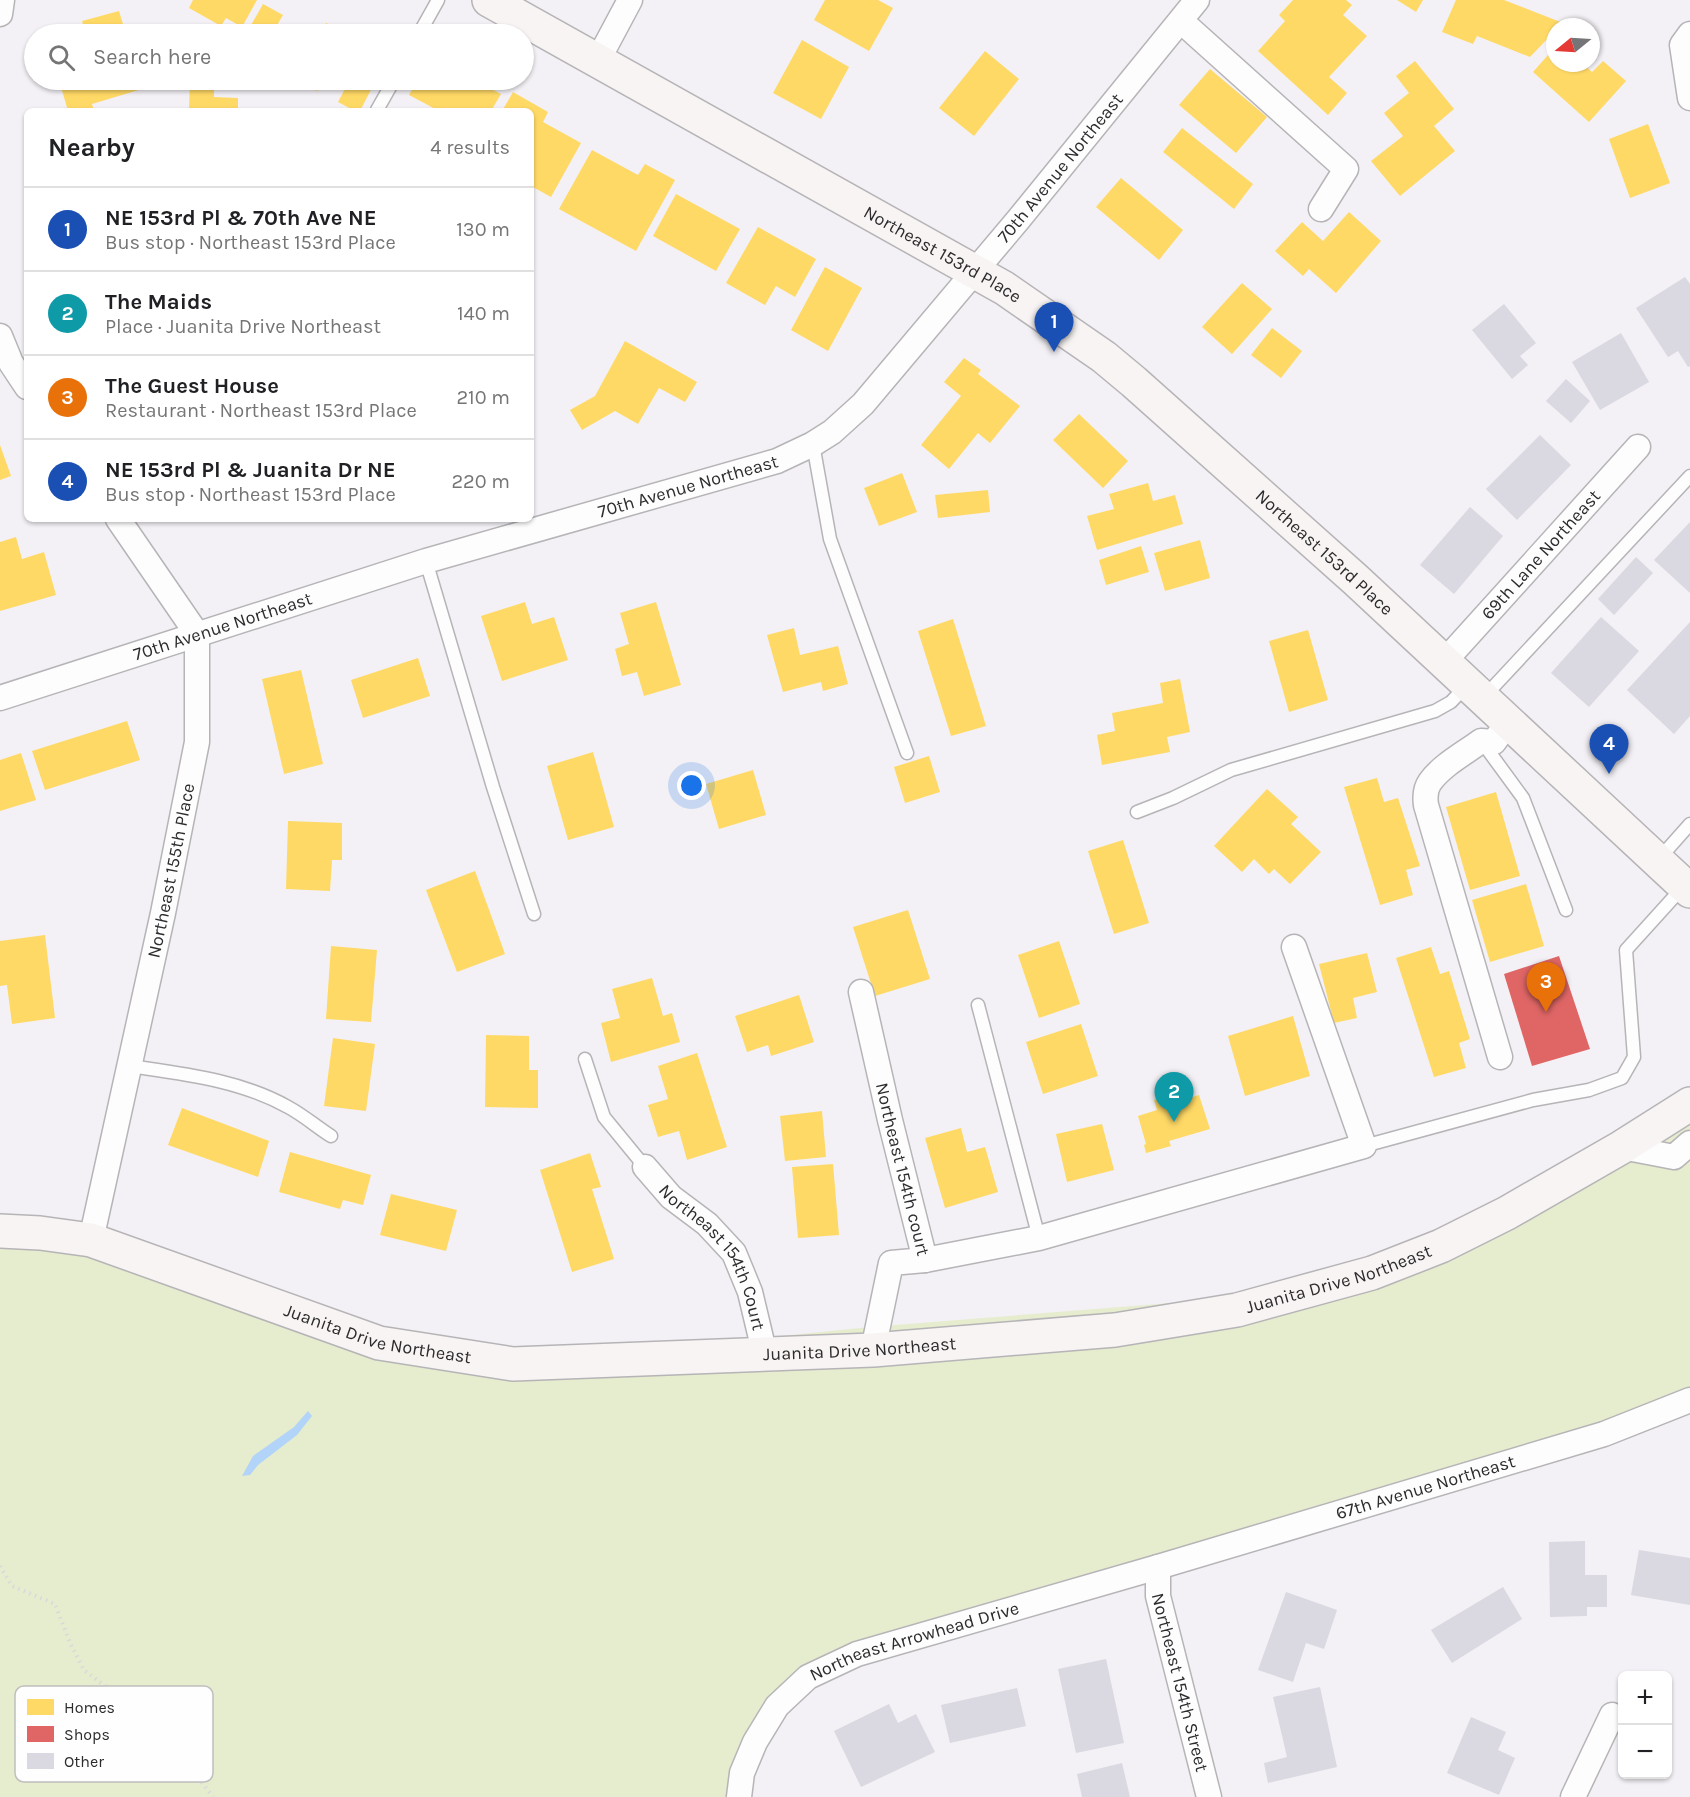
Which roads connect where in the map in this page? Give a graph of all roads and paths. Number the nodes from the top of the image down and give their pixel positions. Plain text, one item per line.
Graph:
1 (2, 0) edge
2 (438, 0) edge
3 (489, 0) edge
4 (630, 0) edge
5 (1197, 0) edge
6 (0, 14) edge
7 (1181, 21) junction
8 (425, 24) edge
9 (533, 24) edge
10 (534, 25) edge
11 (1690, 34) edge
12 (598, 60) junction
13 (388, 90) edge
14 (1690, 98) edge
15 (378, 108) edge
16 (1321, 209) dead end
17 (974, 270) junction
18 (0, 336) edge
19 (24, 382) edge
20 (813, 444) junction
21 (1638, 447) dead end
22 (1690, 476) edge
23 (120, 522) edge
24 (426, 561) junction
25 (197, 634) junction
26 (1443, 663) junction
27 (1475, 692) junction
28 (0, 698) edge
29 (1508, 722) junction
30 (1481, 741) junction
31 (907, 753) dead end
32 (1137, 812) dead end
33 (1690, 824) edge
34 (1658, 861) junction
35 (1687, 889) edge
36 (1566, 910) dead end
37 (534, 914) dead end
38 (1294, 947) dead end
39 (861, 992) dead end
40 (978, 1005) dead end
41 (1500, 1057) dead end
42 (585, 1059) dead end
43 (130, 1066) junction
44 (1690, 1104) edge
45 (331, 1136) dead end
46 (1690, 1143) edge
47 (1364, 1146) junction
48 (1622, 1147) junction
49 (645, 1167) joint
50 (0, 1231) edge
51 (1039, 1238) junction
52 (91, 1240) junction
53 (925, 1260) junction
54 (873, 1350) junction
55 (765, 1355) junction
56 (1690, 1400) edge
57 (0, 1566) edge
58 (1158, 1567) junction
59 (105, 1686) edge
60 (1611, 1715) dead end
61 (201, 1782) edge
62 (213, 1797) edge
63 (739, 1797) edge
64 (1209, 1797) edge
65 (1573, 1797) edge

1 - 6 street
2 - 8 lane
3 - 9 main road, Northeast 153rd Place
4 - 12 street
5 - 7 street, 70th Avenue Northeast
7 - 16 street
7 - 17 street, 70th Avenue Northeast
10 - 12 main road, Northeast 153rd Place
11 - 14 street
12 - 17 main road, Northeast 153rd Place
13 - 15 lane
17 - 20 street, 70th Avenue Northeast
17 - 26 main road, Northeast 153rd Place
18 - 19 street
20 - 24 street, 70th Avenue Northeast
20 - 31 lane
21 - 26 street, 69th Lane Northeast
22 - 27 lane
23 - 25 street
24 - 25 street, 70th Avenue Northeast
24 - 37 lane
25 - 28 street, 70th Avenue Northeast
25 - 43 street, Northeast 155th Place
26 - 27 main road, Northeast 153rd Place
27 - 29 main road, Northeast 153rd Place
27 - 32 lane
29 - 30 street
29 - 34 main road, Northeast 153rd Place
30 - 36 lane
30 - 41 street
33 - 34 lane
34 - 35 main road, Northeast 153rd Place
35 - 47 lane
38 - 47 street
39 - 53 street, Northeast 154th court
40 - 51 lane
42 - 49 lane
43 - 45 lane
43 - 52 street, Northeast 155th Place
44 - 48 main road, Juanita Drive Northeast
46 - 48 street
47 - 51 street
48 - 54 main road, Juanita Drive Northeast
49 - 55 street, Northeast 154th Court
50 - 52 main road, Juanita Drive Northeast
51 - 53 street
52 - 55 main road, Juanita Drive Northeast
53 - 54 street, Northeast 154th court
54 - 55 main road, Juanita Drive Northeast
56 - 58 street, 67th Avenue Northeast
57 - 59 path
58 - 63 street, Northeast Arrowhead Drive
58 - 64 street, Northeast 154th Street
60 - 65 street
61 - 62 path

